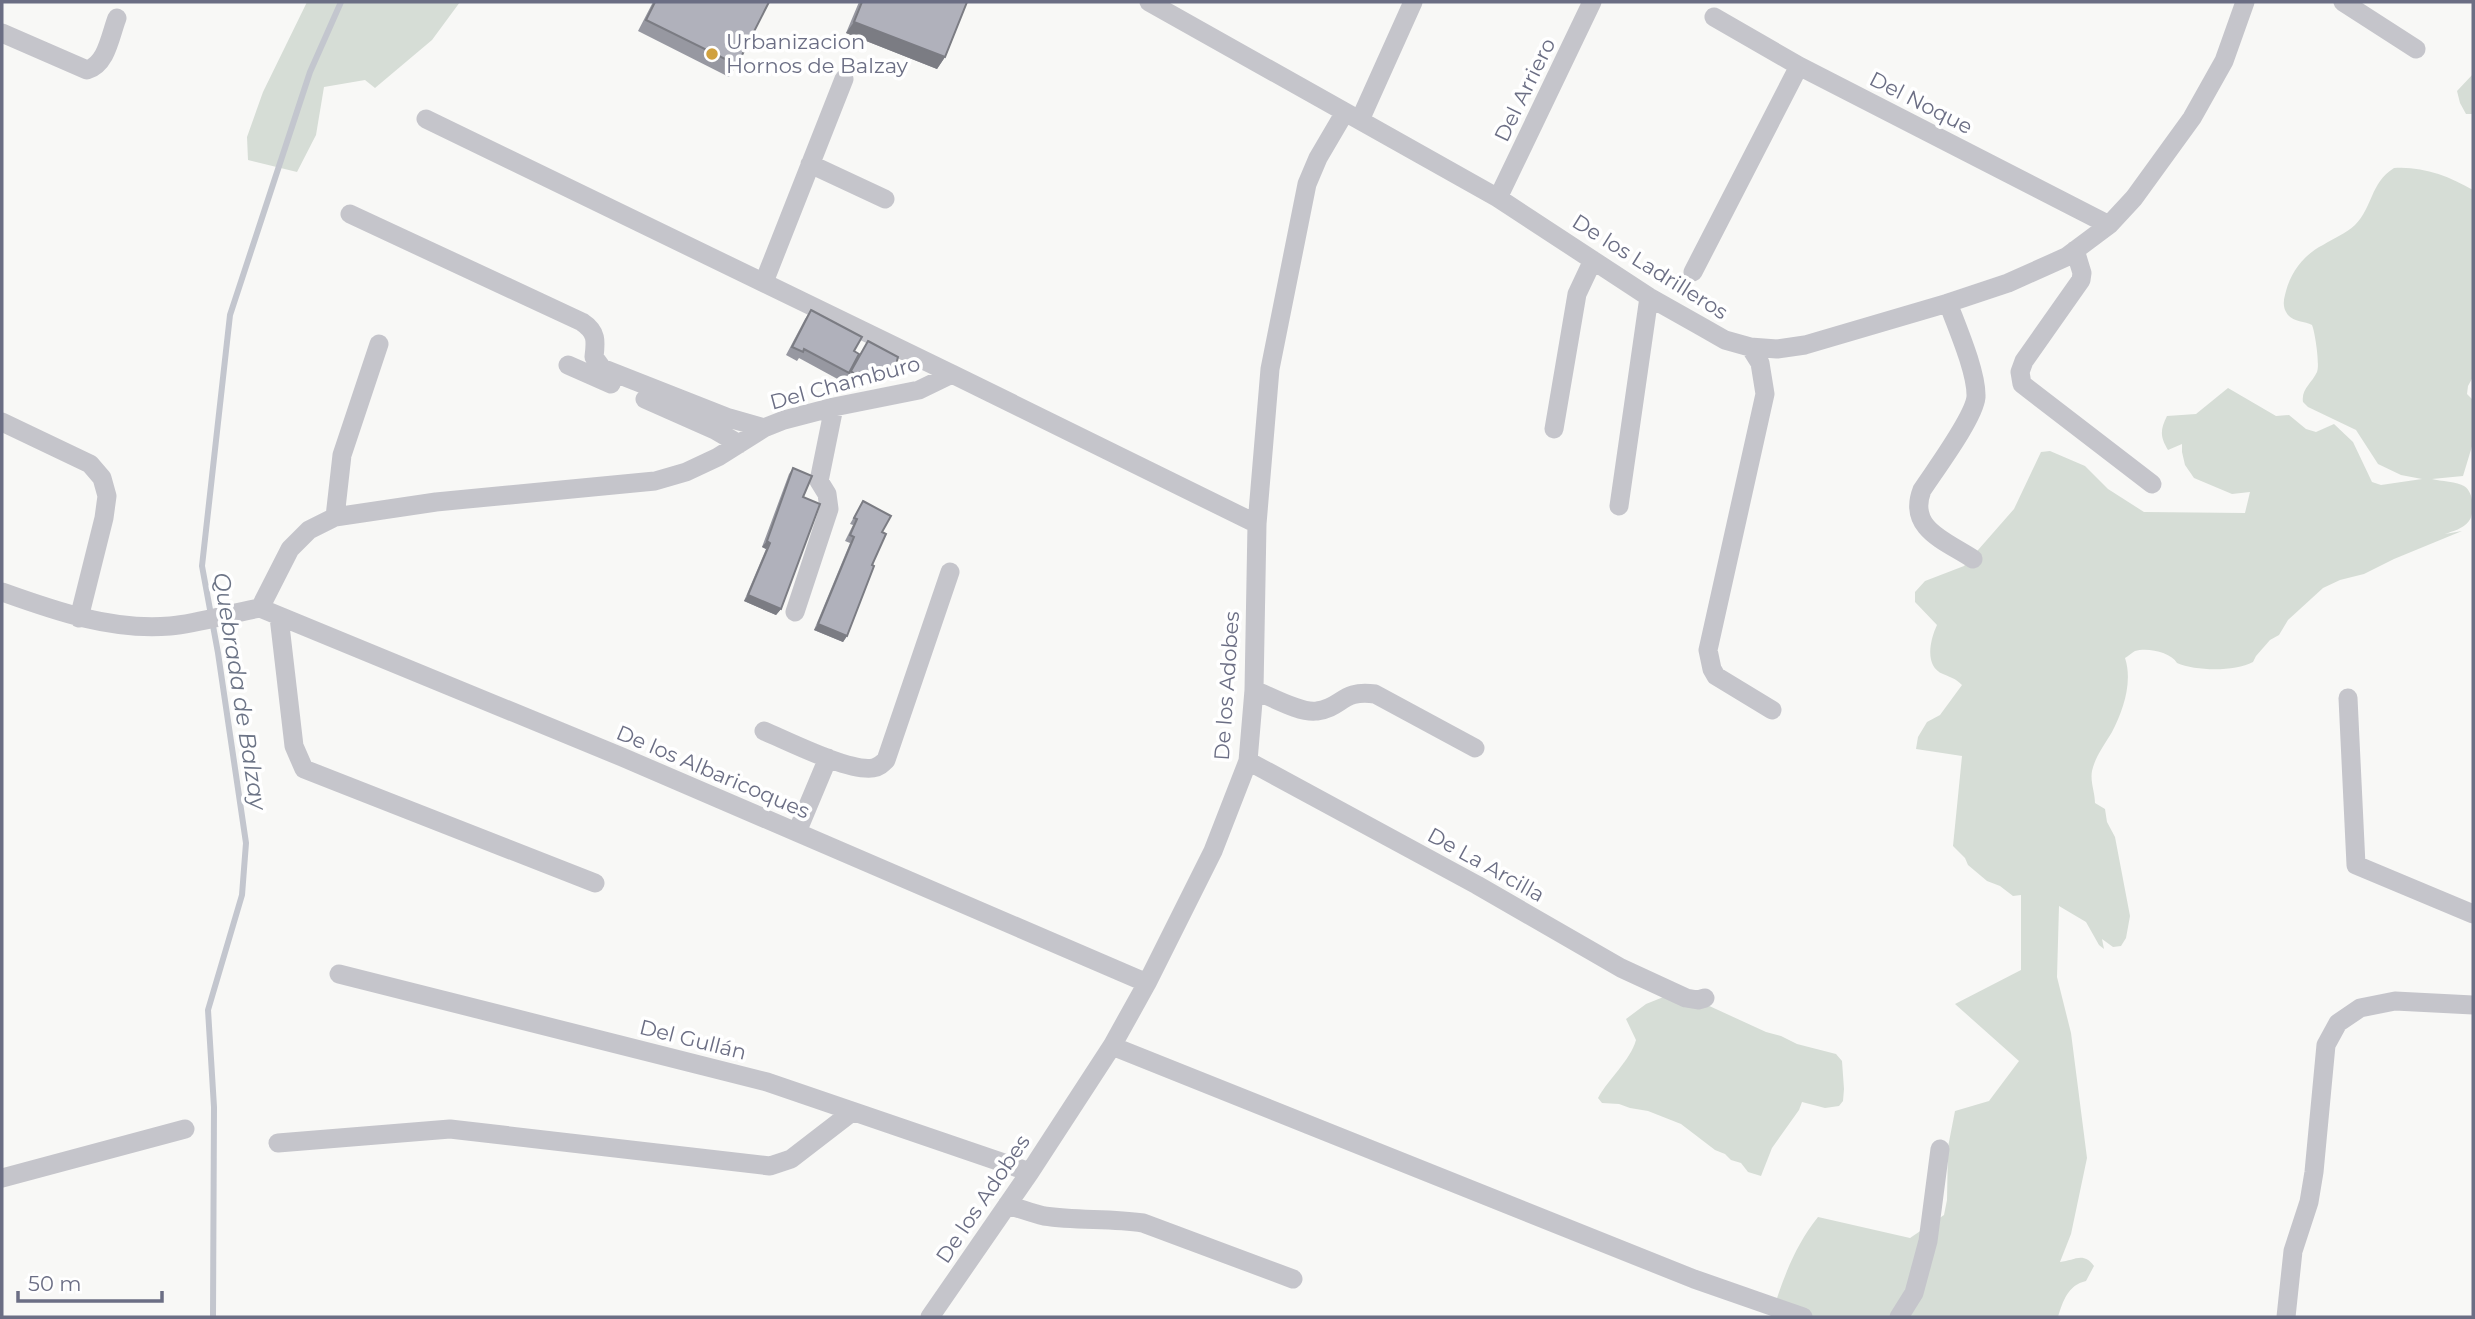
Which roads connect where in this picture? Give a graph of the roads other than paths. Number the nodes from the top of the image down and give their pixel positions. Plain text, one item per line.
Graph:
1 (1413, 2) edge
2 (1592, 2) edge
3 (2245, 2) edge
4 (2343, 2) edge
5 (1155, 3) edge
6 (1714, 17) dead end
7 (117, 18) dead end
8 (2, 33) edge
9 (2416, 49) dead end
10 (1799, 66) junction
11 (844, 79) dead end
12 (1352, 116) junction
13 (426, 119) dead end
14 (810, 164) junction
15 (1498, 198) junction
16 (885, 199) dead end
17 (349, 214) dead end
18 (2109, 225) junction
19 (2075, 250) junction
20 (1593, 260) junction
21 (1693, 272) dead end
22 (764, 282) junction
23 (1649, 297) junction
24 (1948, 303) junction
25 (379, 344) dead end
26 (1750, 347) junction
27 (568, 365) dead end
28 (952, 374) junction
29 (834, 407) junction
30 (2, 422) edge
31 (764, 428) junction
32 (1554, 429) dead end
33 (738, 444) junction
34 (2152, 484) dead end
35 (1619, 506) dead end
36 (335, 517) junction
37 (1257, 524) junction
38 (1973, 559) dead end
39 (950, 572) dead end
40 (2, 592) edge
41 (260, 608) junction
42 (795, 612) dead end
43 (279, 617) junction
44 (79, 618) junction
45 (1254, 690) junction
46 (2348, 698) dead end
47 (1772, 710) dead end
48 (764, 731) dead end
49 (1475, 748) dead end
50 (828, 758) junction
51 (1248, 761) junction
52 (797, 832) junction
53 (594, 883) dead end
54 (2473, 914) edge
55 (339, 974) dead end
56 (1147, 983) junction
57 (1705, 998) dead end
58 (2473, 1004) edge
59 (1112, 1046) junction
60 (852, 1112) junction
61 (186, 1129) dead end
62 (278, 1143) dead end
63 (1940, 1149) dead end
64 (1030, 1172) junction
65 (2, 1178) edge
66 (1007, 1205) junction
67 (1293, 1279) dead end
68 (930, 1317) edge
69 (1803, 1317) edge
70 (1899, 1317) edge
71 (2286, 1317) edge

1 - 12 street, De los Adobes
2 - 15 street, Del Arriero
3 - 18 street, De los Ladrilleros
4 - 9 street
5 - 12 street, De los Ladrilleros
6 - 10 street, Del Noque
7 - 8 street
10 - 18 street, Del Noque
10 - 21 street
11 - 14 street
12 - 15 street, De los Ladrilleros
12 - 37 street, De los Adobes
13 - 22 street
14 - 16 street
14 - 22 street
15 - 20 street, De los Ladrilleros
17 - 31 street
18 - 19 street, De los Ladrilleros
19 - 24 street, De los Ladrilleros
19 - 34 street
20 - 23 street, De los Ladrilleros
20 - 32 street
22 - 28 street
23 - 26 street, De los Ladrilleros
23 - 35 street
24 - 26 street, De los Ladrilleros
24 - 38 street
25 - 36 street
26 - 47 street
27 - 33 street
28 - 29 street, Del Chamburo
28 - 37 street, Del Chamburo
29 - 31 street, Del Chamburo
29 - 42 street
30 - 44 street
31 - 33 street, Del Chamburo
33 - 36 street, Del Chamburo
36 - 41 street, Del Chamburo
37 - 45 street, De los Adobes
39 - 50 street
40 - 44 street
41 - 43 street, De los Albaricoques
41 - 44 street
43 - 52 street, De los Albaricoques
43 - 53 street
45 - 49 street
45 - 51 street, De los Adobes
46 - 54 street
48 - 50 street
50 - 52 street
51 - 56 street, De los Adobes
51 - 57 street, De La Arcilla
52 - 56 street, De los Albaricoques
55 - 60 street, Del Gullán
56 - 59 street, De los Adobes
58 - 71 street
59 - 64 street, De los Adobes
59 - 69 street
60 - 62 street
60 - 64 street, Del Gullán
61 - 65 street
63 - 70 street
64 - 66 street, De los Adobes
66 - 67 street
66 - 68 street, De los Adobes

